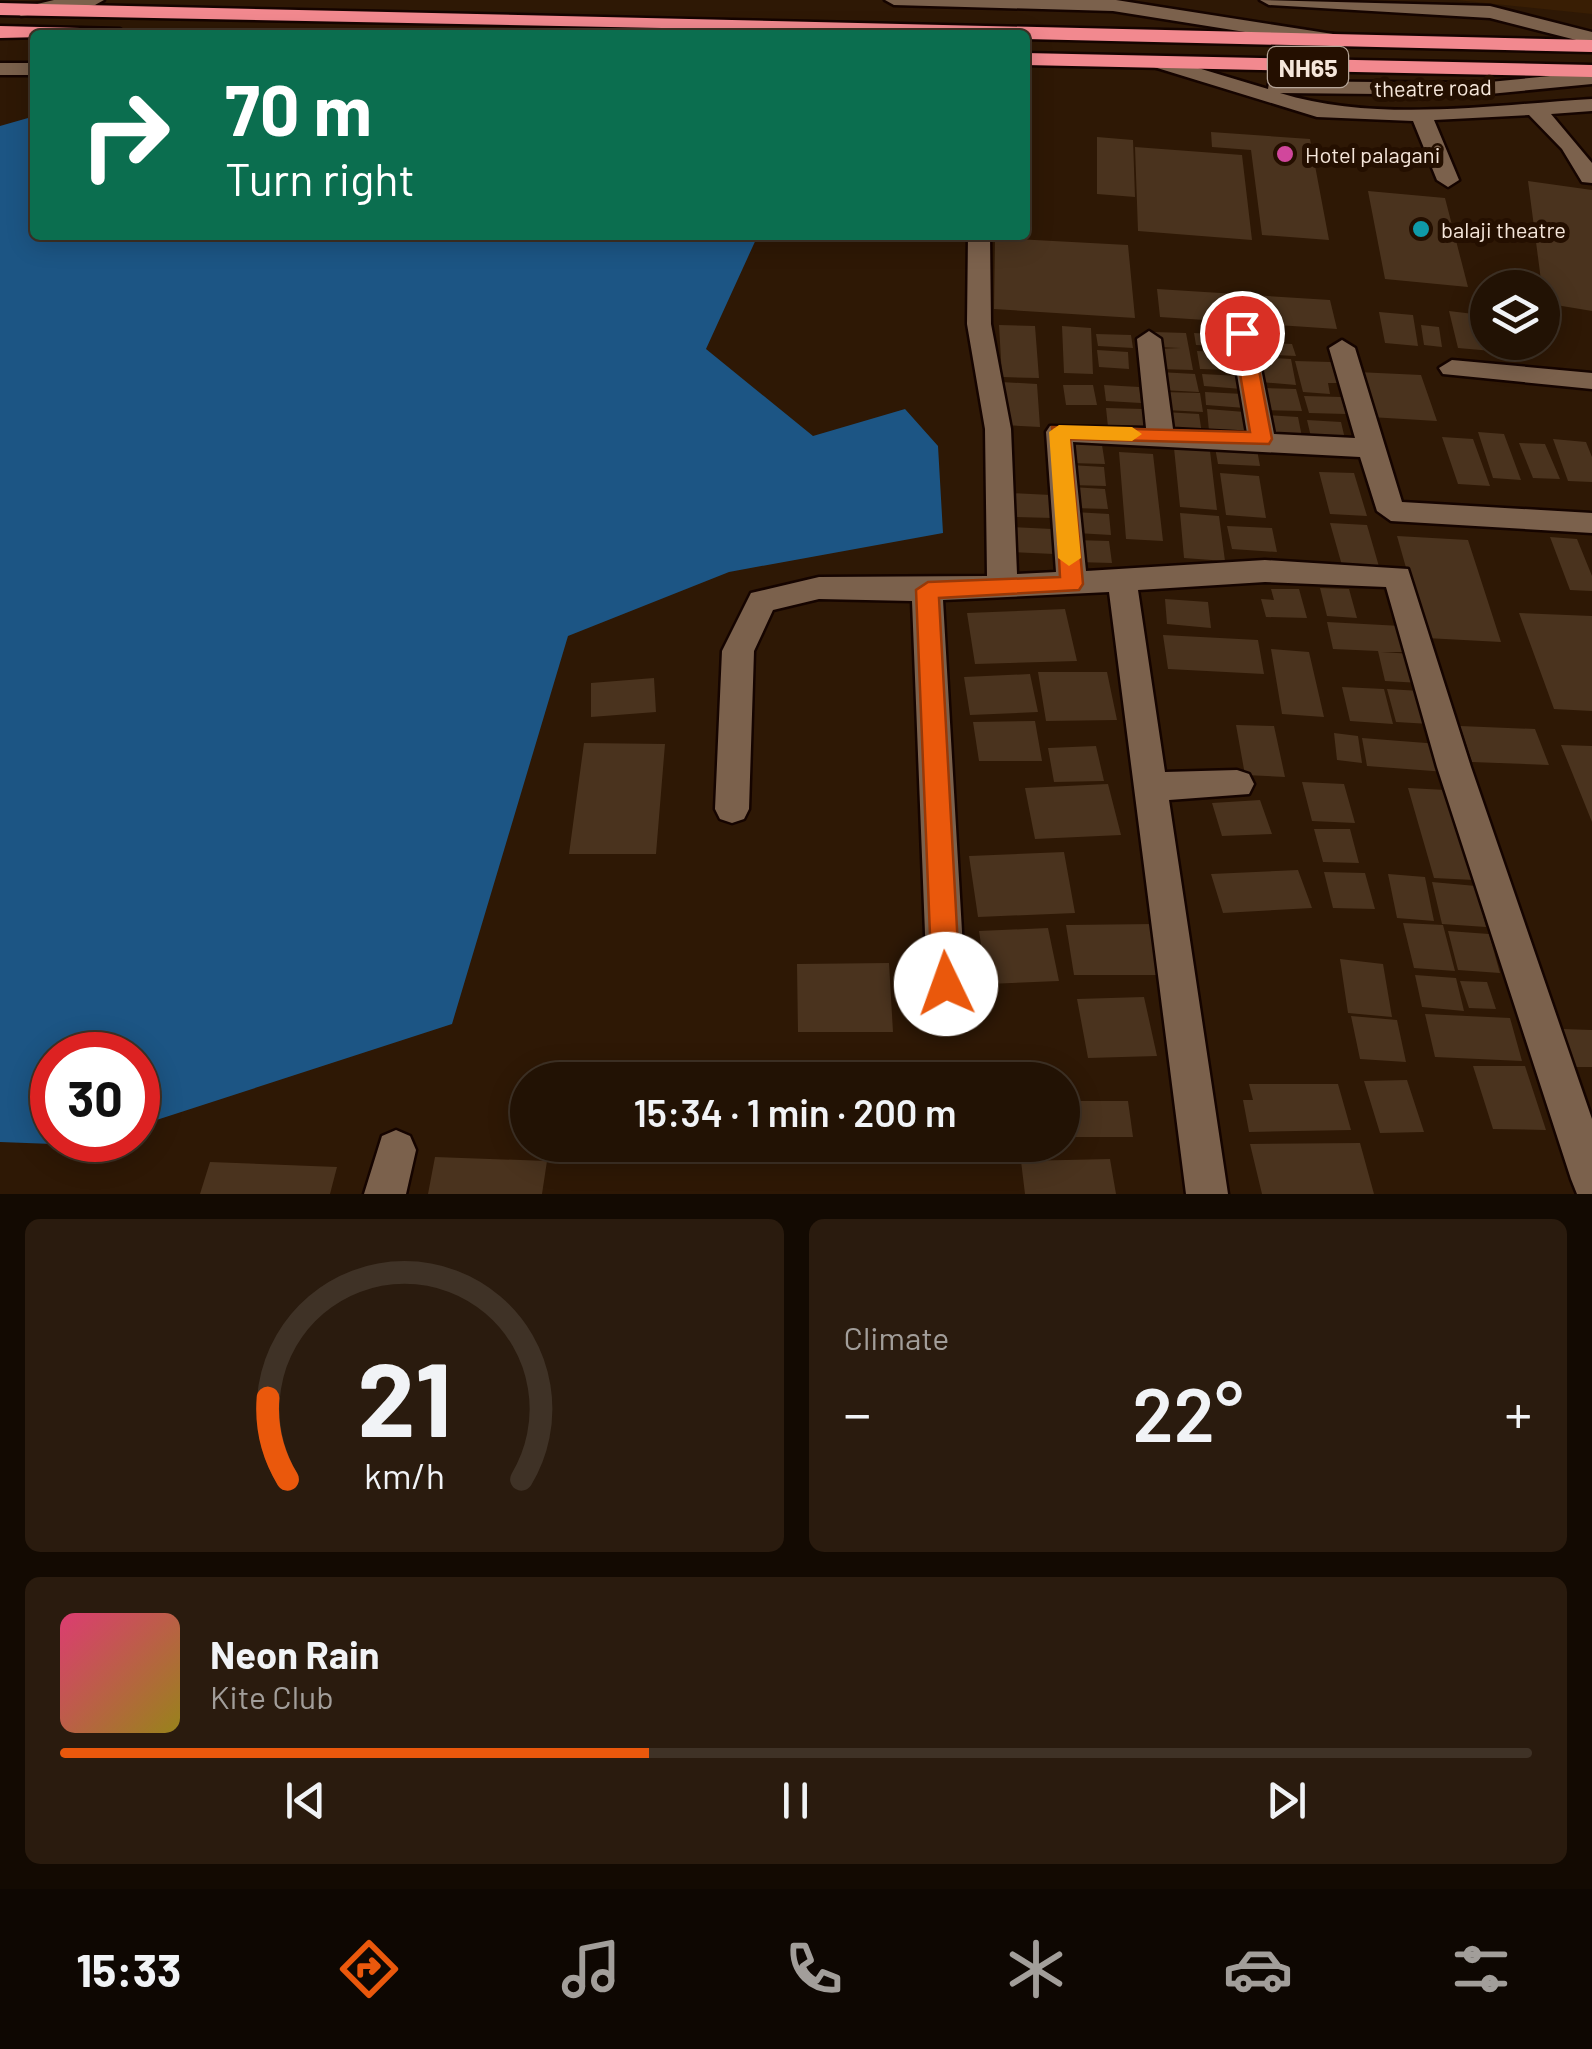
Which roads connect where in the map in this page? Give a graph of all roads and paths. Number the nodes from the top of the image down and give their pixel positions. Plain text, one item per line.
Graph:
1 (95, 0) edge
2 (894, 0) edge
3 (1270, 0) edge
4 (979, 1) edge
5 (9, 10) edge
6 (865, 30) edge
7 (0, 32) edge
8 (30, 33) edge
9 (1030, 34) edge
10 (1592, 38) edge
11 (1336, 41) junction
12 (1592, 46) edge
13 (1030, 59) edge
14 (1162, 63) junction
15 (30, 68) edge
16 (0, 69) edge
17 (1592, 75) edge
18 (1226, 85) junction
19 (1592, 106) edge
20 (1536, 110) junction
21 (1421, 114) junction
22 (1590, 178) dead end
23 (1448, 180) dead end
24 (979, 240) edge
25 (1242, 333) dead end
26 (1149, 339) dead end
27 (1342, 348) dead end
28 (1452, 368) dead end
29 (1592, 380) edge
30 (1160, 435) junction
31 (1262, 439) junction
32 (1372, 448) junction
33 (1592, 524) edge
34 (1122, 580) junction
35 (1072, 584) junction
36 (1002, 586) junction
37 (928, 590) junction
38 (1237, 784) dead end
39 (1151, 786) junction
40 (732, 808) dead end
41 (946, 984) dead end
42 (396, 1150) dead end
43 (1592, 1179) edge
44 (386, 1194) edge
45 (1206, 1194) edge

1 - 5 street
2 - 4 street
3 - 10 street
4 - 11 street
5 - 6 highway, NH65
7 - 8 highway
9 - 11 highway, NH65
11 - 12 highway, NH65
13 - 14 highway, NH65
14 - 17 highway, NH65
14 - 18 street, theatre road
15 - 16 street
17 - 18 street
18 - 21 street, theatre road
19 - 20 street, theatre road
20 - 21 street, theatre road
20 - 22 street
21 - 23 street
24 - 36 street
25 - 31 street
26 - 30 street
27 - 32 street
28 - 29 street
30 - 31 street
30 - 35 street
31 - 32 street
32 - 33 street
34 - 35 street
34 - 39 street
34 - 43 street
35 - 36 street
36 - 37 street
37 - 40 street
37 - 41 street
38 - 39 street
39 - 45 street
42 - 44 street

